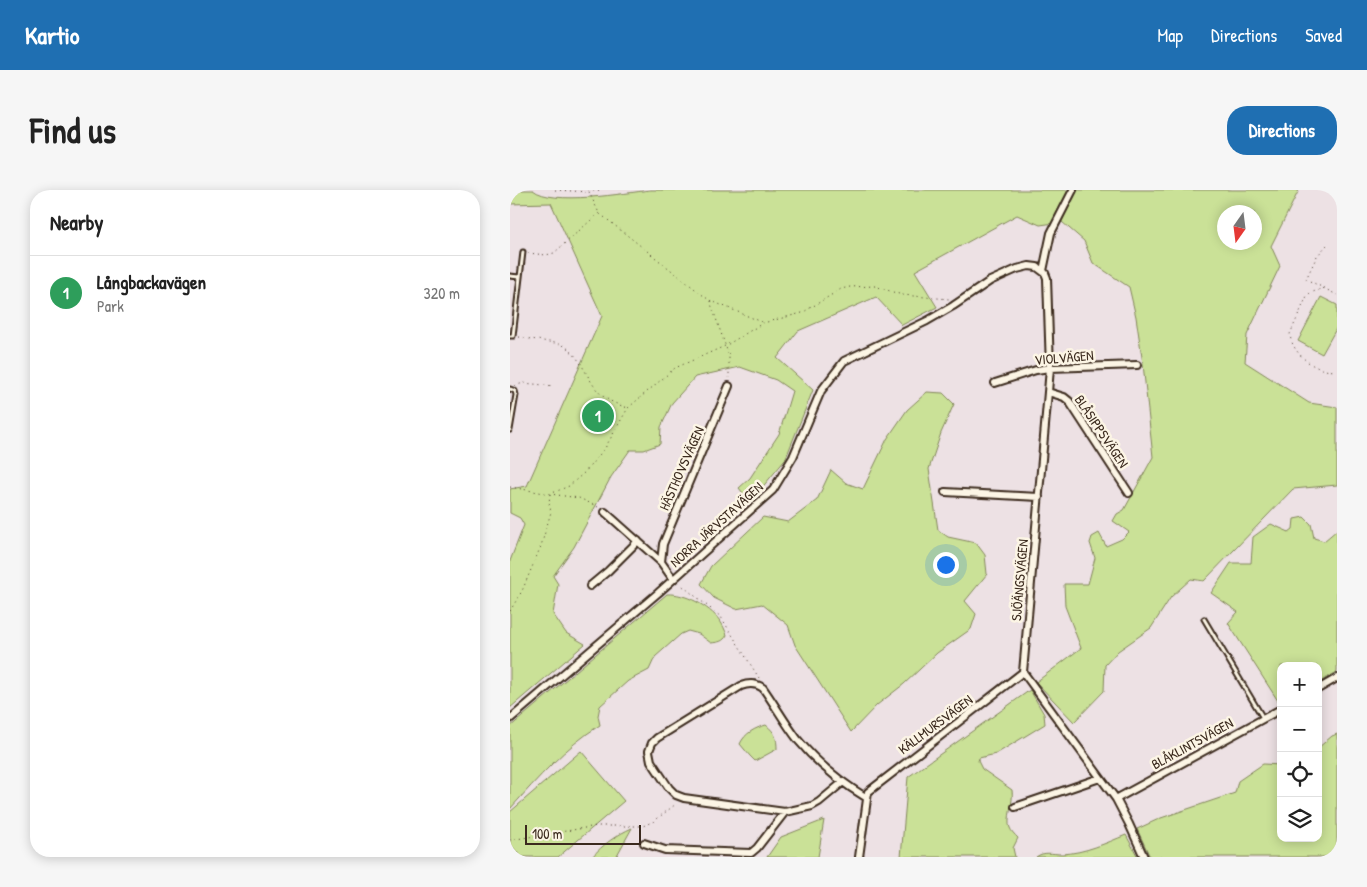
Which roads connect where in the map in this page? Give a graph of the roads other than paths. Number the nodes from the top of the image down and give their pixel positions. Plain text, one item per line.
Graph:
1 (1073, 190) edge
2 (523, 252) road end
3 (1043, 271) junction
4 (510, 276) edge
5 (519, 277) junction
6 (512, 336) edge
7 (1137, 365) dead end
8 (1050, 368) junction
9 (995, 383) dead end
10 (729, 386) road end
11 (510, 389) edge
12 (1048, 392) junction
13 (510, 430) edge
14 (945, 492) dead end
15 (1129, 493) dead end
16 (1039, 497) junction
17 (605, 512) road end
18 (638, 541) junction
19 (661, 562) junction
20 (673, 579) junction
21 (590, 586) dead end
22 (1204, 619) dead end
23 (1023, 672) junction
24 (1337, 678) edge
25 (1322, 687) edge
26 (1277, 711) edge
27 (510, 719) edge
28 (1263, 719) junction
29 (1100, 778) junction
30 (843, 782) junction
31 (867, 798) junction
32 (1116, 799) junction
33 (1015, 807) dead end
34 (785, 812) junction
35 (644, 843) dead end
36 (859, 857) edge
37 (1144, 857) edge

1 - 3 street
2 - 5 lane
3 - 8 street, SJÖÄNGSVÄGEN
3 - 20 street, NORRA JÄRVSTAVÄGEN
4 - 5 lane
5 - 6 lane
7 - 8 street, VIOLVÄGEN
8 - 9 street, VIOLVÄGEN
8 - 12 street, SJÖÄNGSVÄGEN
10 - 19 street, HÄSTHOVSVÄGEN
11 - 13 lane
12 - 15 street, BLÅSIPPSVÄGEN
12 - 16 street, SJÖÄNGSVÄGEN
14 - 16 street
16 - 23 street, SJÖÄNGSVÄGEN
17 - 18 street
18 - 19 street
18 - 21 street
19 - 20 street
20 - 27 street, NORRA JÄRVSTAVÄGEN
22 - 28 lane
23 - 29 street
23 - 31 street, KÄLLMURSVÄGEN
24 - 25 street
26 - 28 street, BLÅKLINTSVÄGEN
28 - 32 street, BLÅKLINTSVÄGEN
29 - 32 street
29 - 33 street
30 - 31 street
30 - 34 street
30 - 34 street
31 - 36 street
32 - 37 street
34 - 35 street

